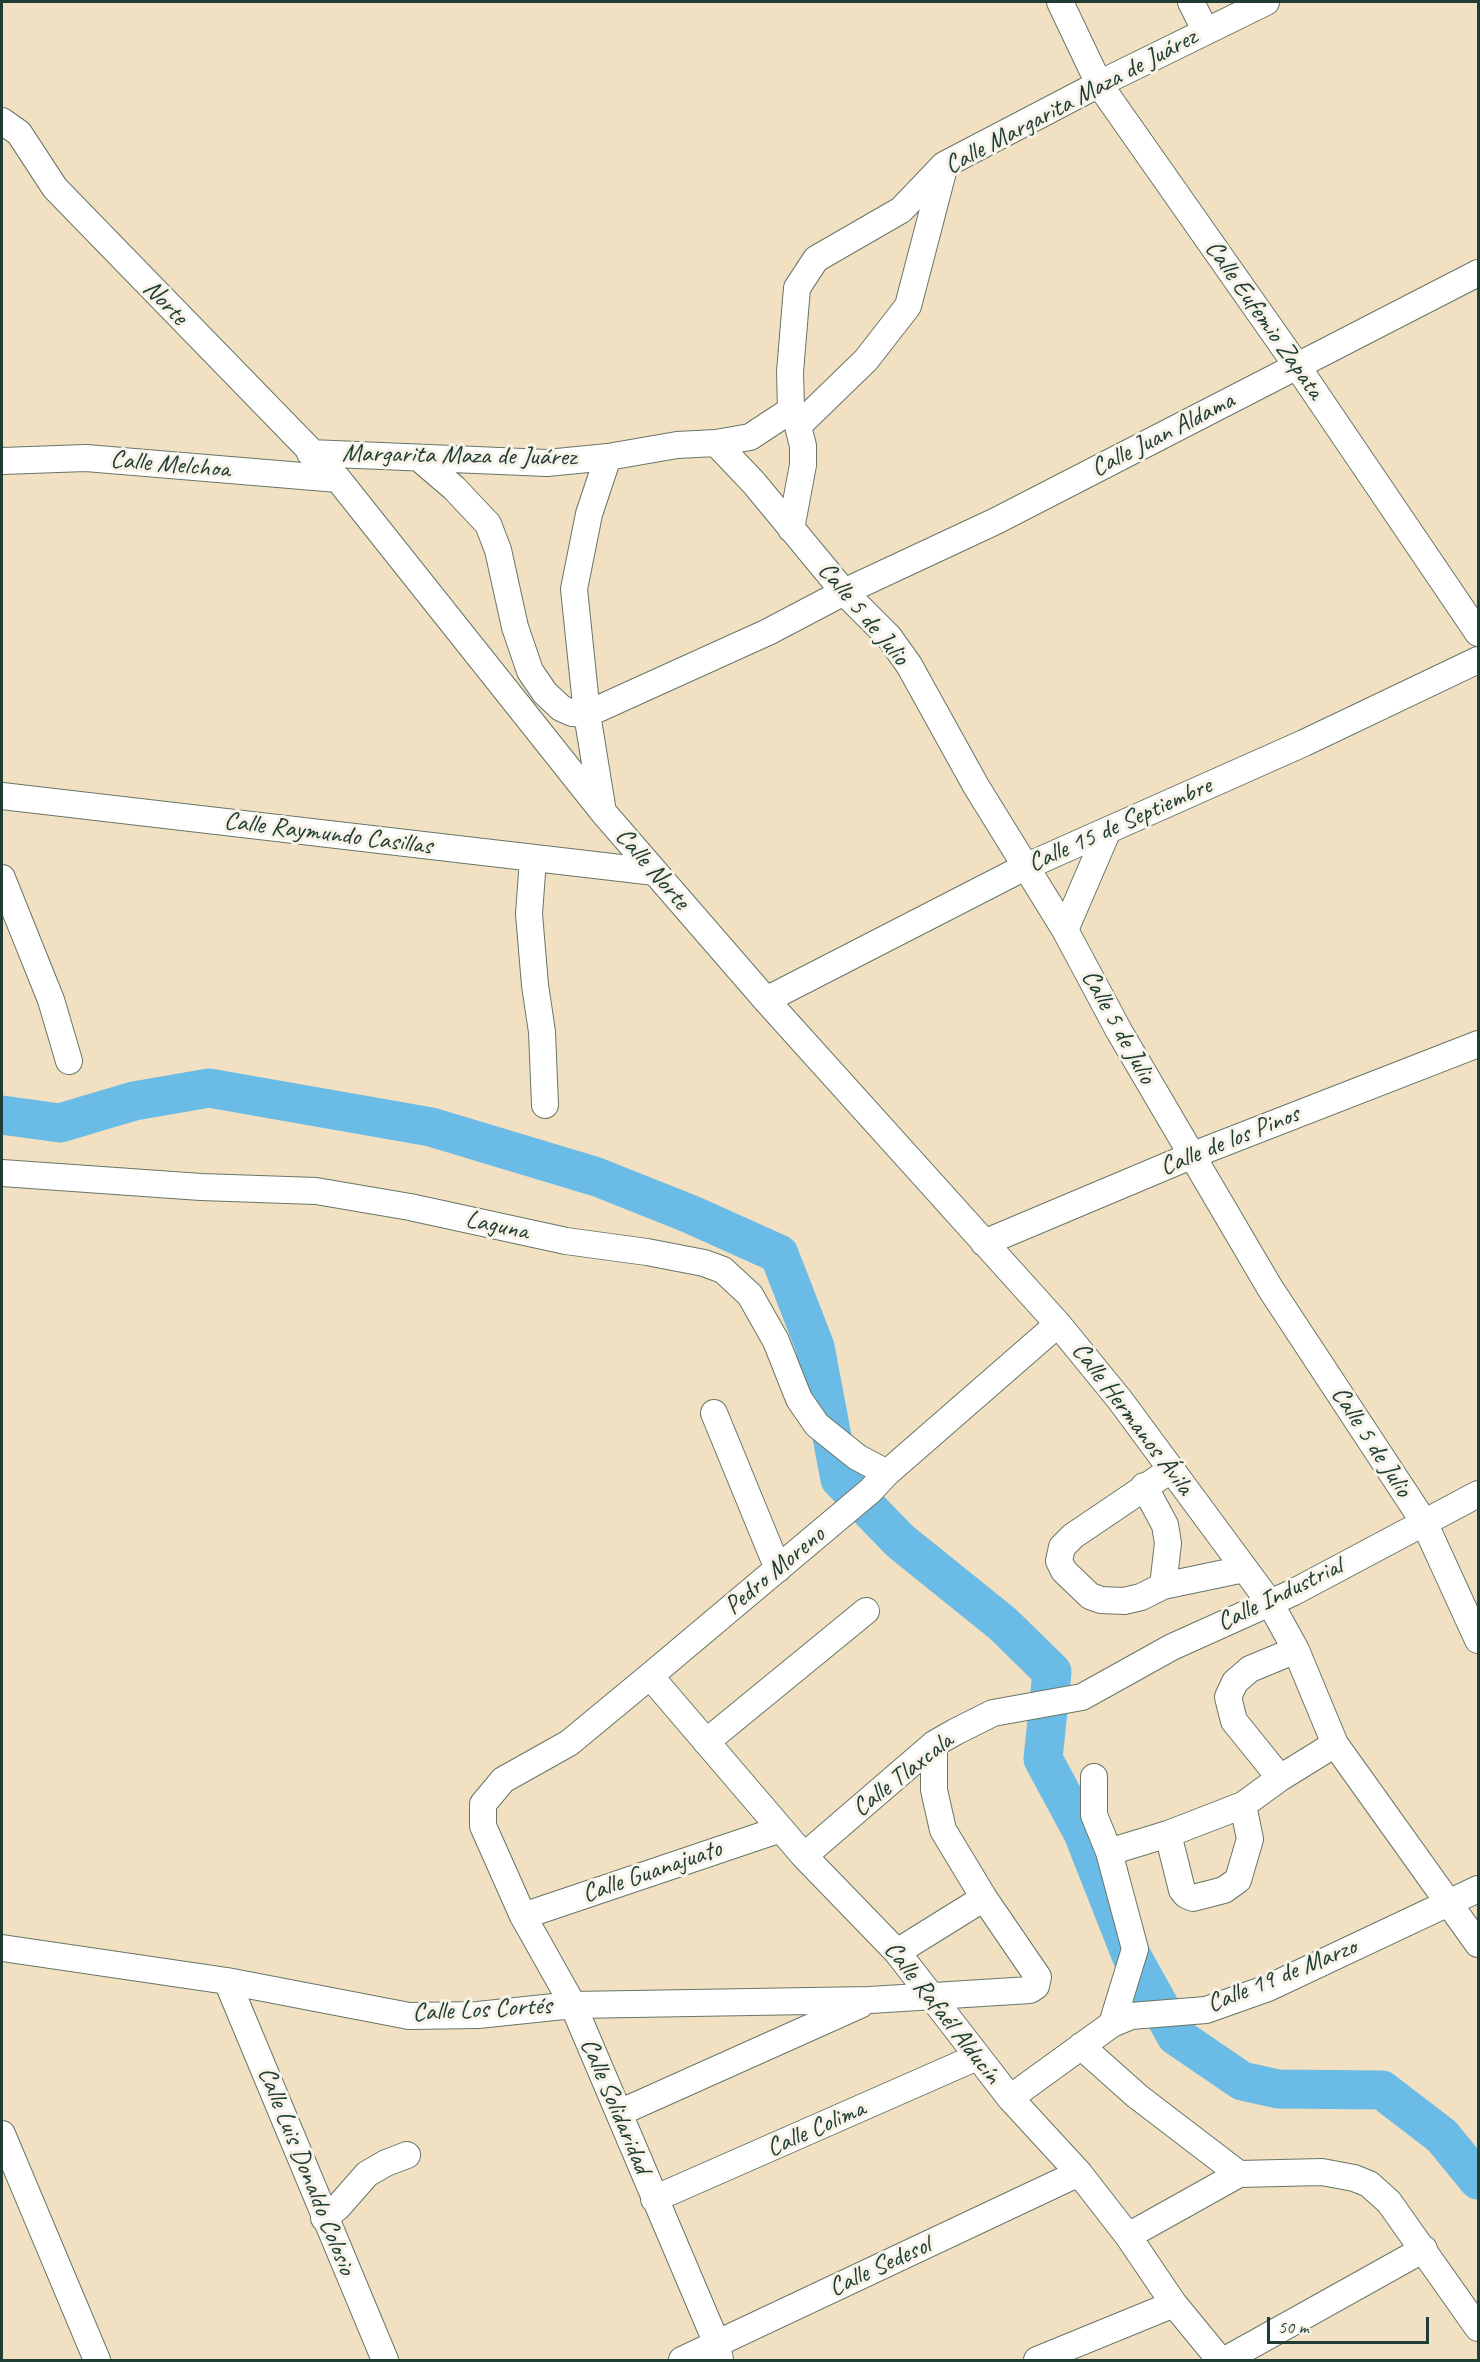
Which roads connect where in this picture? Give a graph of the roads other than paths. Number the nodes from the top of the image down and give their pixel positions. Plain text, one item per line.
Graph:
1 (1060, 2) edge
2 (1191, 2) edge
3 (1266, 2) edge
4 (1205, 30) junction
5 (1099, 84) junction
6 (2, 121) edge
7 (944, 165) junction
8 (1479, 273) edge
9 (1297, 366) junction
10 (795, 418) junction
11 (716, 443) junction
12 (310, 453) junction
13 (608, 457) junction
14 (419, 458) junction
15 (2, 461) edge
16 (338, 479) junction
17 (791, 528) junction
18 (844, 592) junction
19 (1479, 633) edge
20 (1479, 660) edge
21 (587, 714) junction
22 (2, 796) edge
23 (603, 812) junction
24 (1108, 830) junction
25 (533, 859) junction
26 (1025, 867) junction
27 (655, 872) junction
28 (2, 878) edge
29 (1065, 930) junction
30 (766, 1000) junction
31 (1479, 1044) edge
32 (69, 1061) dead end
33 (546, 1105) dead end
34 (1192, 1155) junction
35 (2, 1173) edge
36 (984, 1243) junction
37 (1058, 1324) junction
38 (714, 1413) dead end
39 (1172, 1469) junction
40 (879, 1482) junction
41 (1144, 1486) junction
42 (1479, 1494) edge
43 (1424, 1522) junction
44 (778, 1569) junction
45 (1244, 1569) junction
46 (1163, 1586) junction
47 (1270, 1604) junction
48 (866, 1611) dead end
49 (1479, 1641) edge
50 (1296, 1650) junction
51 (650, 1676) junction
52 (1082, 1697) joint
53 (706, 1742) junction
54 (934, 1744) junction
55 (1335, 1744) junction
56 (1094, 1777) dead end
57 (1280, 1778) junction
58 (483, 1804) joint
59 (1243, 1805) junction
60 (781, 1828) junction
61 (1168, 1834) junction
62 (1108, 1852) junction
63 (804, 1856) junction
64 (1479, 1889) edge
65 (984, 1898) junction
66 (1448, 1903) junction
67 (523, 1916) junction
68 (1479, 1944) edge
69 (2, 1948) edge
70 (897, 1952) junction
71 (228, 1982) junction
72 (932, 1997) junction
73 (870, 2000) junction
74 (573, 2005) junction
75 (1120, 2015) junction
76 (1081, 2046) junction
77 (977, 2057) junction
78 (1010, 2098) junction
79 (619, 2113) junction
80 (2, 2134) edge
81 (407, 2156) dead end
82 (1079, 2174) junction
83 (1239, 2174) junction
84 (654, 2199) junction
85 (324, 2218) junction
86 (1128, 2236) junction
87 (1424, 2249) junction
88 (1174, 2304) junction
89 (1479, 2328) edge
90 (719, 2353) edge
91 (97, 2361) edge
92 (385, 2361) edge
93 (682, 2361) edge
94 (1037, 2361) edge
95 (1220, 2361) edge
96 (1225, 2361) edge

1 - 5 street, Calle Eufemio Zapata
2 - 4 street
3 - 4 street, Calle Margarita Maza de Juárez
4 - 5 street, Calle Margarita Maza de Juárez
5 - 7 street, Calle Margarita Maza de Juárez
5 - 9 street, Calle Eufemio Zapata
6 - 12 street, Norte
7 - 10 street
7 - 10 street, Calle Margarita Maza de Juárez
8 - 9 street, Calle Juan Aldama
9 - 18 street, Calle Juan Aldama
9 - 19 street, Calle Eufemio Zapata
10 - 11 street
10 - 17 street, Calle Margarita Maza de Juárez
11 - 13 street, Margarita Maza de Juárez
11 - 17 street, Calle 5 de Julio
12 - 14 street, Margarita Maza de Juárez
12 - 16 street, Norte
13 - 14 street, Margarita Maza de Juárez
13 - 21 street
14 - 21 street
15 - 16 street, Calle Melchoa
16 - 23 street, Calle Norte
17 - 18 street, Calle 5 de Julio
18 - 21 street, Calle Juan Aldama
18 - 26 street, Calle 5 de Julio
20 - 24 street, Calle 15 de Septiembre
21 - 23 street
22 - 25 street, Calle Raymundo Casillas
23 - 27 street, Calle Norte
24 - 26 street, Calle 15 de Septiembre
24 - 29 street
25 - 27 street, Calle Raymundo Casillas
25 - 33 street
26 - 29 street, Calle 5 de Julio
26 - 30 street, Calle 15 de Septiembre
27 - 30 street, Calle Norte
28 - 32 street
29 - 34 street, Calle 5 de Julio
30 - 36 street, Calle Norte
31 - 34 street, Calle de los Pinos
34 - 36 street, Calle de los Pinos
34 - 43 street, Calle 5 de Julio
35 - 40 street, Laguna
36 - 37 street, Calle Hermanos Ávila
37 - 39 street, Calle Hermanos Ávila
37 - 40 street, Pedro Moreno
38 - 44 street
39 - 41 street
39 - 45 street, Calle Hermanos Ávila
40 - 44 street, Pedro Moreno
41 - 46 street
41 - 46 street
42 - 43 street, Calle Industrial
43 - 47 street, Calle Industrial
43 - 49 street, Calle 5 de Julio
44 - 51 street, Pedro Moreno
45 - 46 street
45 - 47 street, Calle Hermanos Ávila
47 - 50 street, Calle Hermanos Ávila
47 - 52 street, Calle Industrial
48 - 53 street
50 - 55 street, Calle Hermanos Ávila
50 - 57 street
51 - 53 street, Calle Rafaél Alducín
51 - 58 street, Pedro Moreno
52 - 54 street, Calle Tlaxcala
53 - 60 street, Calle Rafaél Alducín
54 - 63 street, Calle Tlaxcala
54 - 65 street
55 - 57 street
55 - 66 street, Calle Hermanos Ávila
56 - 62 street
57 - 59 street
58 - 67 street, Calle Solidaridad
59 - 61 street
59 - 61 street
60 - 63 street, Calle Rafaél Alducín
60 - 67 street, Calle Guanajuato
61 - 62 street
62 - 75 street
63 - 70 street, Calle Rafaél Alducín
64 - 66 street, Calle 19 de Marzo
65 - 70 street
65 - 72 street, Calle Los Cortés
66 - 68 street
66 - 75 street, Calle 19 de Marzo
67 - 74 street, Calle Solidaridad
69 - 71 street, Calle Los Cortés
70 - 72 street, Calle Rafaél Alducín
71 - 74 street, Calle Los Cortés
71 - 85 street, Calle Luis Donaldo Colosio
72 - 73 street, Calle Los Cortés
72 - 77 street, Calle Rafaél Alducín
73 - 74 street, Calle Los Cortés
73 - 79 street
74 - 79 street, Calle Solidaridad
75 - 76 street
76 - 78 street
76 - 83 street
77 - 78 street, Calle Rafaél Alducín
77 - 84 street, Calle Colima
78 - 82 street, Calle Rafaél Alducín
79 - 84 street, Calle Solidaridad
80 - 91 street
81 - 85 street
82 - 86 street, Calle Rafaél Alducín
82 - 90 street, Calle Sedesol
83 - 86 street
83 - 87 street
84 - 90 street, Calle Solidaridad
85 - 92 street, Calle Luis Donaldo Colosio
86 - 88 street, Calle Rafaél Alducín
87 - 89 street
87 - 96 street
88 - 94 street
88 - 95 street, Calle Rafaél Alducín
90 - 93 street, Calle Sedesol

